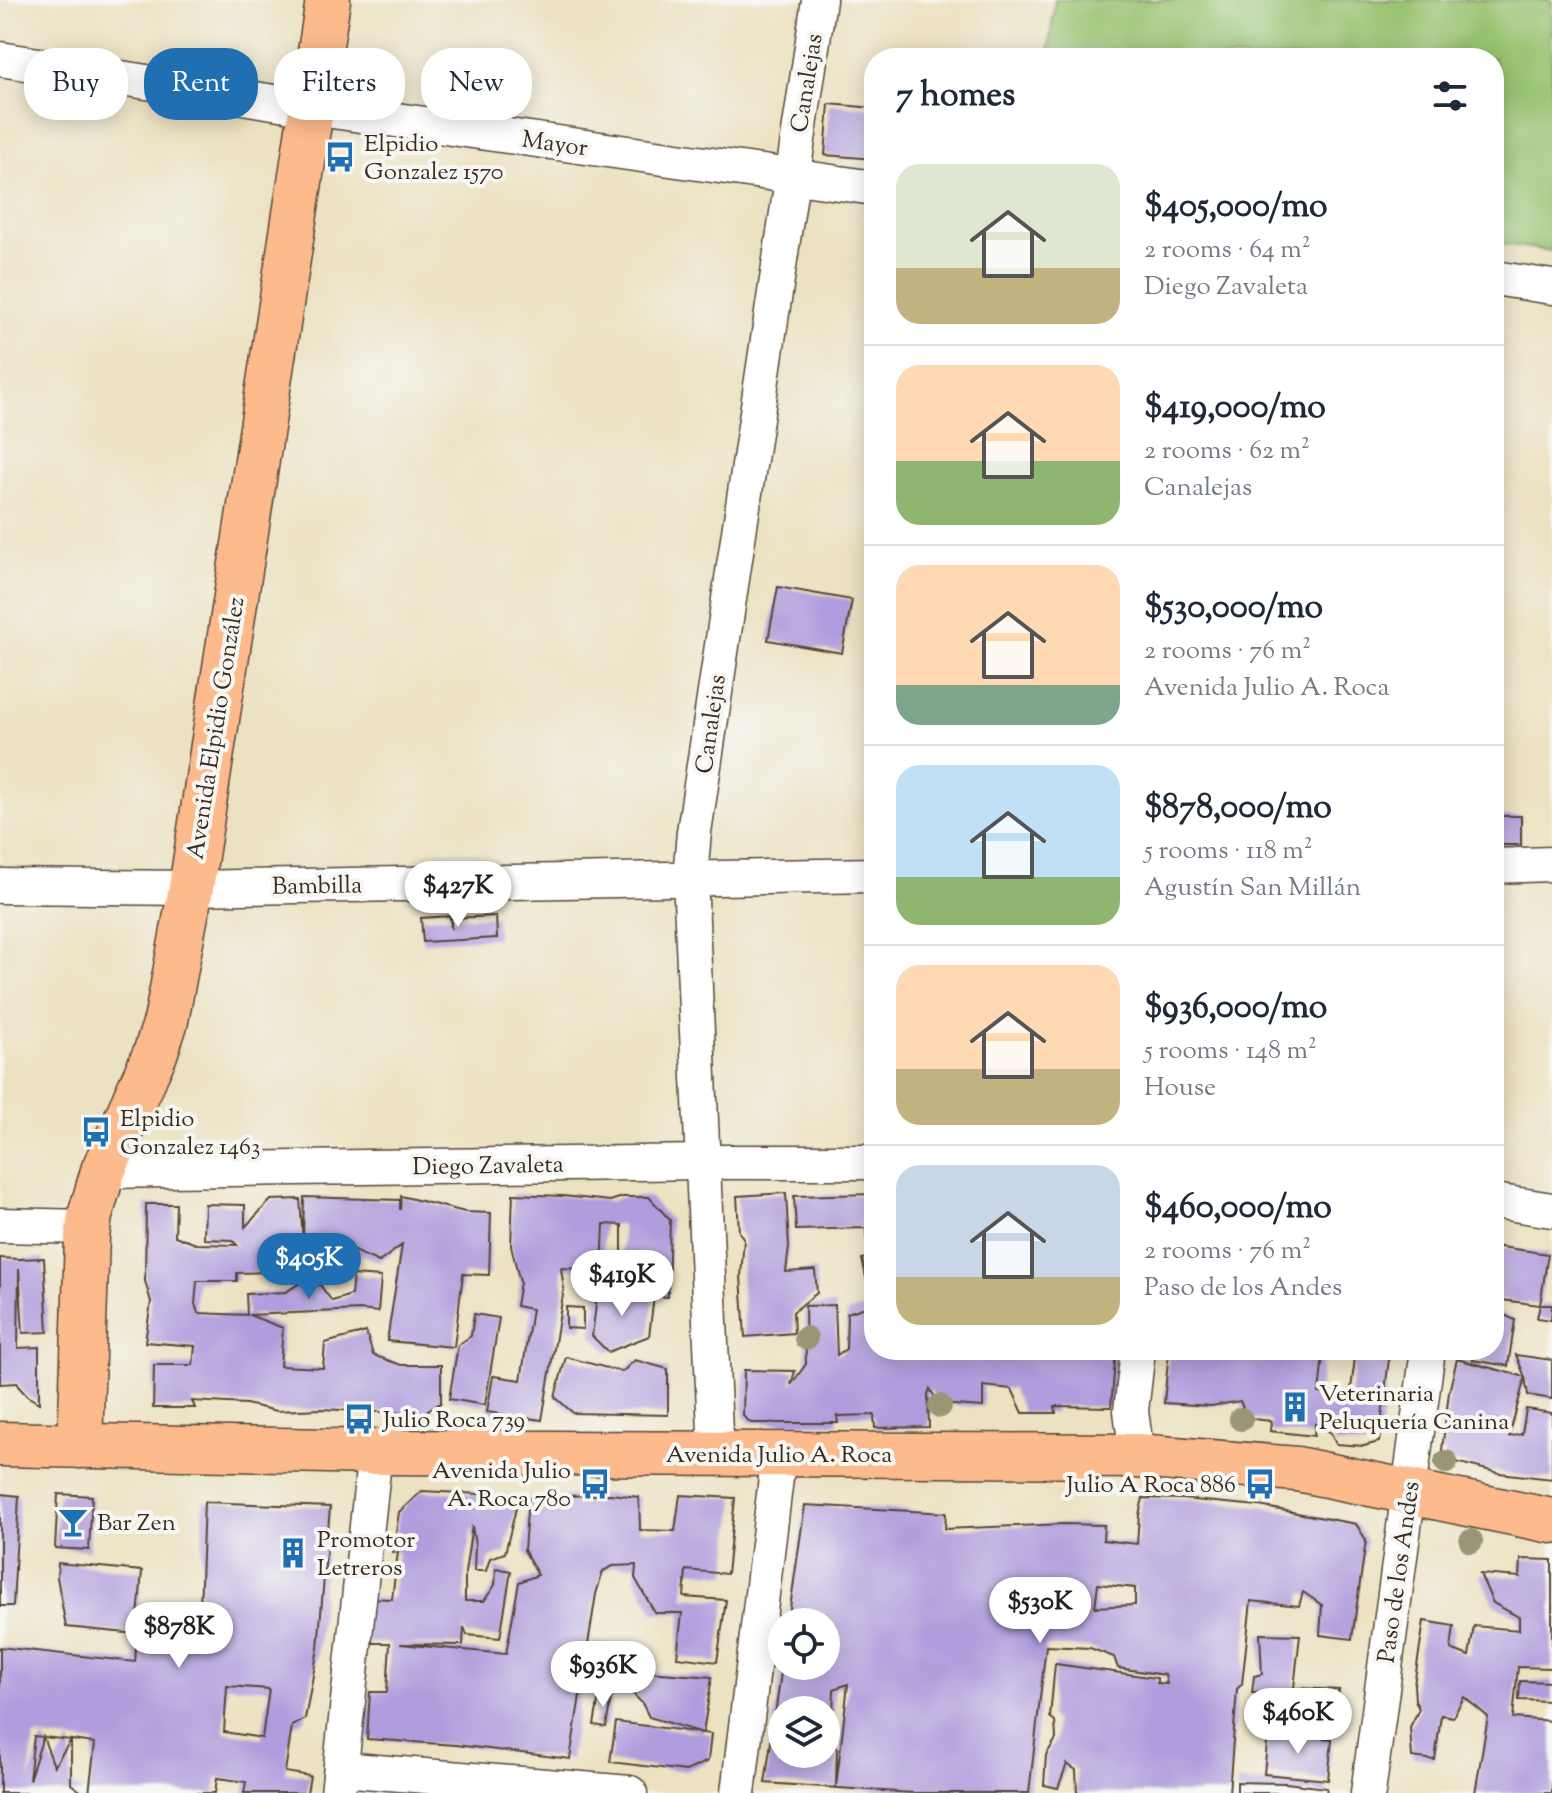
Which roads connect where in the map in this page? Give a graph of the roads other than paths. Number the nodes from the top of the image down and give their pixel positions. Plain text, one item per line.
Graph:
1 (328, 0) edge
2 (819, 0) edge
3 (321, 48) edge
4 (0, 59) edge
5 (274, 102) edge
6 (310, 120) edge
7 (397, 120) edge
8 (792, 176) junction
9 (864, 187) edge
10 (1504, 280) edge
11 (1552, 287) edge
12 (1552, 864) edge
13 (1504, 868) edge
14 (864, 875) edge
15 (690, 877) junction
16 (0, 886) edge
17 (191, 888) junction
18 (703, 1162) junction
19 (864, 1162) edge
20 (103, 1171) junction
21 (1504, 1203) edge
22 (1552, 1210) edge
23 (0, 1225) edge
24 (88, 1227) junction
25 (1137, 1360) edge
26 (1427, 1360) edge
27 (0, 1444) edge
28 (80, 1446) junction
29 (375, 1452) junction
30 (779, 1453) junction
31 (716, 1454) junction
32 (1137, 1456) junction
33 (1409, 1491) junction
34 (1552, 1521) edge
35 (340, 1781) edge
36 (630, 1793) edge
37 (738, 1793) edge
38 (1368, 1793) edge

1 - 3 main road, Avenida Elpidio González
2 - 8 street, Canalejas
4 - 5 street, Mayor
6 - 17 main road, Avenida Elpidio González
7 - 8 street, Mayor
8 - 9 street, Mayor
8 - 15 street, Canalejas
10 - 11 street
12 - 13 street
14 - 15 street, Bambilla
15 - 17 street, Bambilla
15 - 18 street, Canalejas
16 - 17 street, Bambilla
17 - 20 main road, Avenida Elpidio González
18 - 19 street, Diego Zavaleta
18 - 20 street, Diego Zavaleta
18 - 31 street, Canalejas
20 - 24 main road, Avenida Elpidio González
21 - 22 street
23 - 24 street
24 - 28 main road, Avenida Elpidio González
25 - 32 street
26 - 33 street, Paso de los Andes
27 - 28 main road, Avenida Julio A. Roca
28 - 29 main road, Avenida Julio A. Roca
29 - 31 main road, Avenida Julio A. Roca
29 - 35 street
30 - 31 main road, Avenida Julio A. Roca
30 - 32 main road, Avenida Julio A. Roca
30 - 37 street
32 - 33 main road, Avenida Julio A. Roca
33 - 34 main road, Avenida Julio A. Roca
33 - 38 street, Paso de los Andes
35 - 36 street

